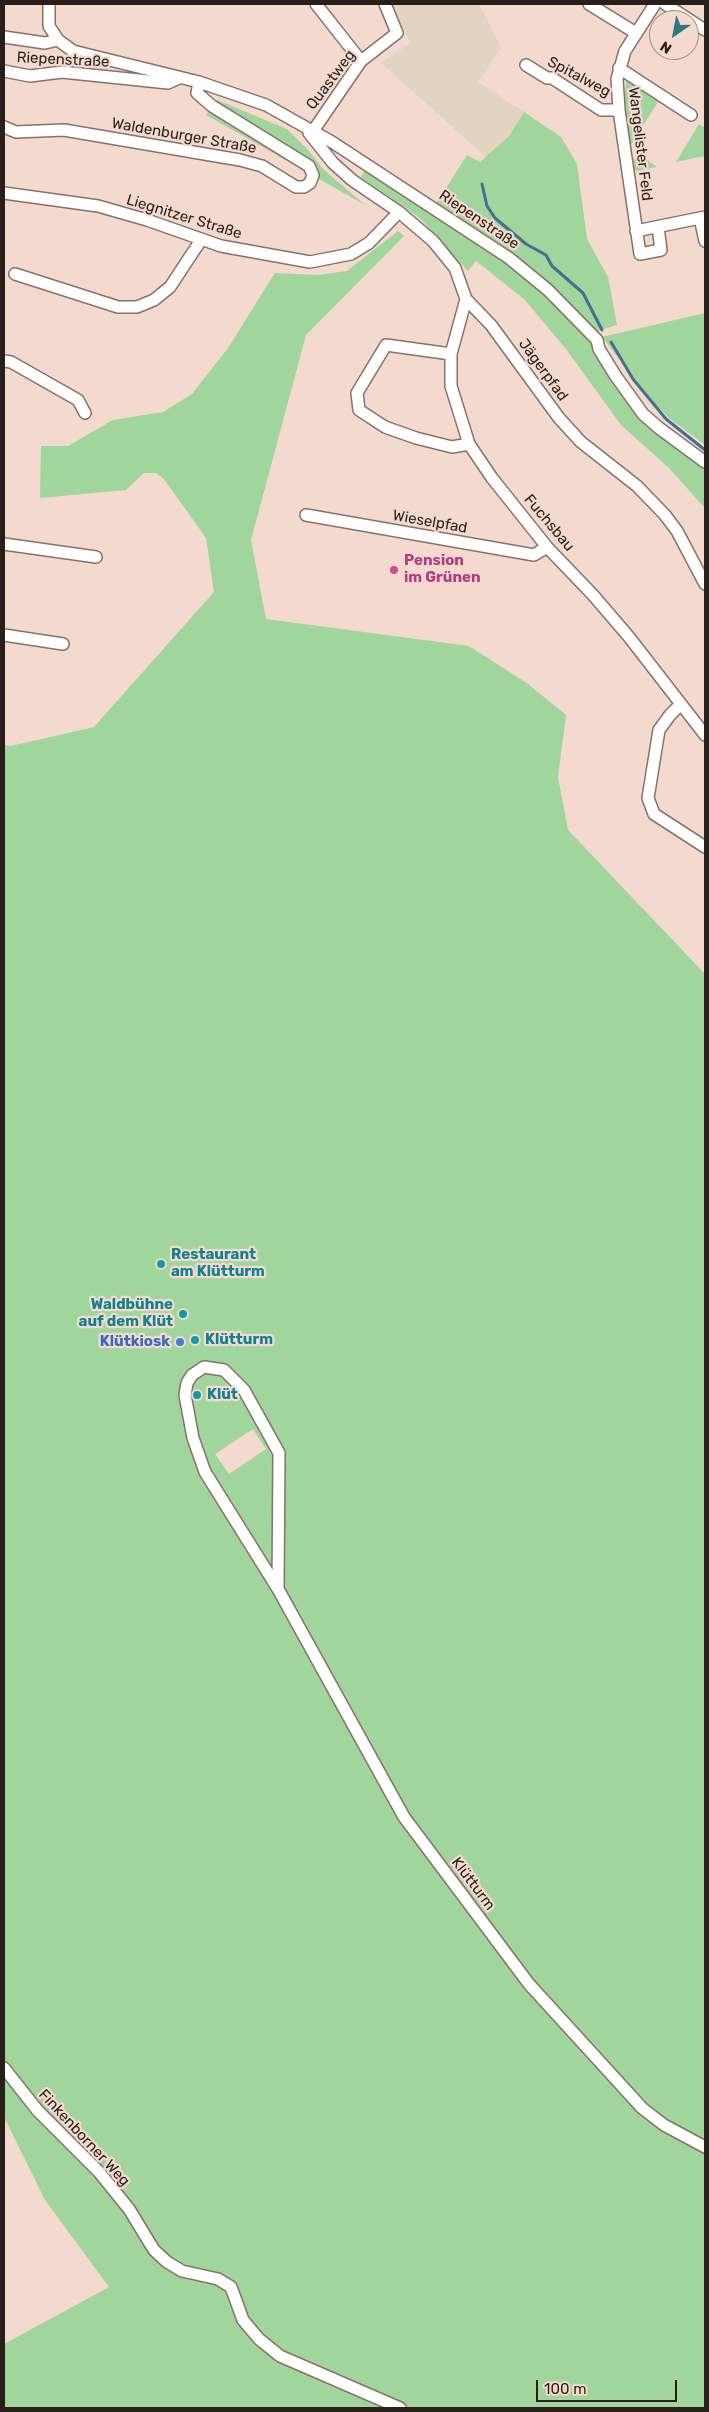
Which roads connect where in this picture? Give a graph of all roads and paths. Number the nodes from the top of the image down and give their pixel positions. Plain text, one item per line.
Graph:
1 (49, 4) edge
2 (316, 4) edge
3 (385, 4) edge
4 (589, 4) edge
5 (655, 4) edge
6 (665, 4) edge
7 (705, 30) edge
8 (636, 33) junction
9 (4, 37) edge
10 (58, 40) junction
11 (361, 61) junction
12 (526, 65) dead end
13 (619, 68) junction
14 (4, 71) edge
15 (179, 78) junction
16 (199, 82) junction
17 (619, 110) junction
18 (692, 115) dead end
19 (299, 123) junction
20 (4, 127) edge
21 (313, 130) junction
22 (357, 158) junction
23 (352, 180) junction
24 (4, 193) edge
25 (399, 212) junction
26 (703, 218) edge
27 (658, 227) junction
28 (636, 231) junction
29 (201, 240) junction
30 (705, 241) edge
31 (15, 274) dead end
32 (466, 299) junction
33 (451, 354) junction
34 (4, 361) edge
35 (85, 413) dead end
36 (469, 444) junction
37 (705, 462) edge
38 (306, 515) dead end
39 (4, 544) edge
40 (547, 547) junction
41 (96, 557) dead end
42 (705, 584) edge
43 (4, 635) edge
44 (63, 644) dead end
45 (680, 705) junction
46 (705, 735) edge
47 (705, 847) edge
48 (278, 1589) junction
49 (4, 2068) edge
50 (705, 2147) edge
51 (400, 2408) edge

1 - 10 street
2 - 11 street
3 - 11 street, Quastweg
4 - 8 street
5 - 8 street, Wangelister Feld
6 - 7 street
8 - 13 street, Wangelister Feld
9 - 10 street, Riepenstraße
10 - 15 street, Riepenstraße
11 - 21 street, Quastweg
12 - 17 street, Spitalweg
13 - 17 street, Wangelister Feld
13 - 18 street
14 - 15 street, Riepenstraße
15 - 16 street, Riepenstraße
16 - 19 street, Riepenstraße
16 - 20 street, Waldenburger Straße
17 - 28 street, Wangelister Feld
19 - 21 street, Riepenstraße
19 - 23 street, Jägerpfad
21 - 22 street, Riepenstraße
22 - 23 street
22 - 37 street, Riepenstraße
23 - 25 street, Jägerpfad
24 - 29 street, Liegnitzer Straße
25 - 29 street, Liegnitzer Straße
25 - 32 street, Jägerpfad
26 - 27 street
26 - 30 street
27 - 28 street
27 - 28 street, Wangelister Feld
29 - 31 street
32 - 33 street, Fuchsbau
32 - 42 street, Jägerpfad
33 - 36 street, Fuchsbau
33 - 36 street
34 - 35 street
36 - 40 street, Fuchsbau
38 - 40 street, Wieselpfad
39 - 41 street
40 - 45 street, Fuchsbau
43 - 44 street
45 - 46 street, Fuchsbau
45 - 47 street
48 - 48 street, Klütturm
48 - 50 street, Klütturm
49 - 51 street, Finkenborner Weg

